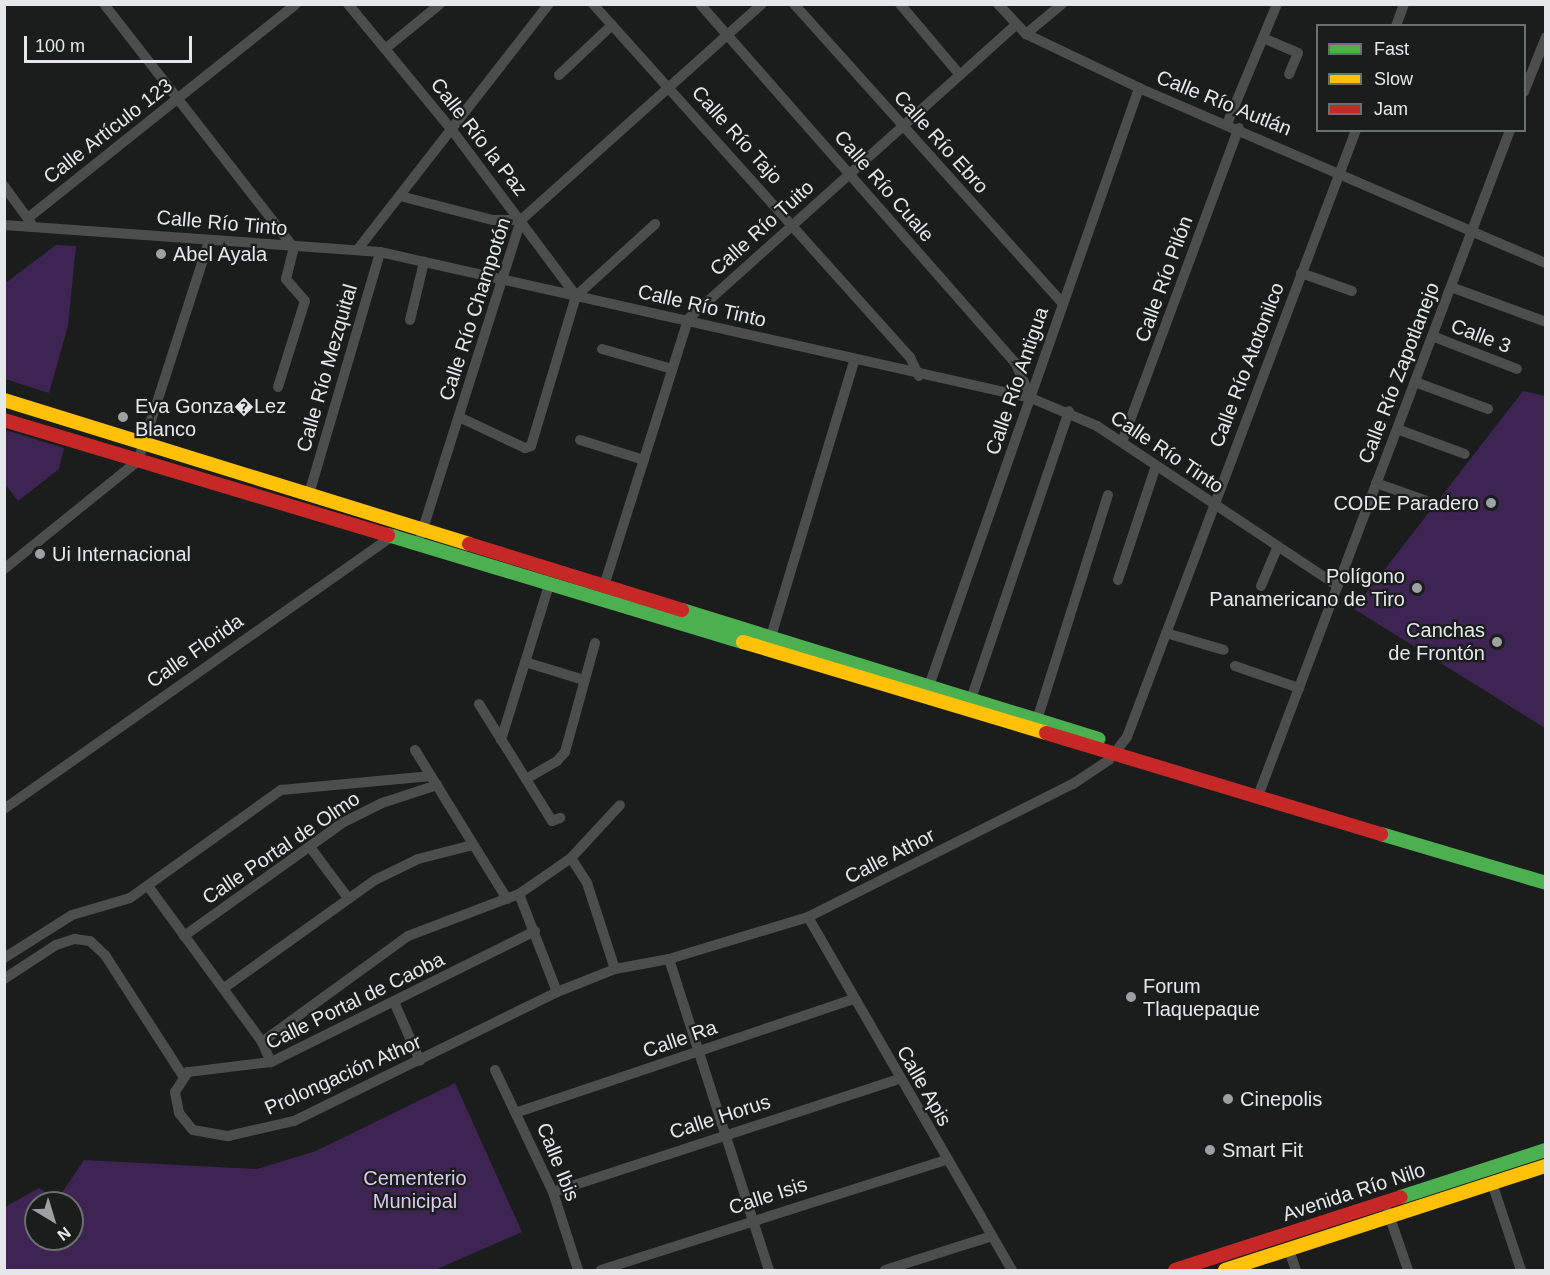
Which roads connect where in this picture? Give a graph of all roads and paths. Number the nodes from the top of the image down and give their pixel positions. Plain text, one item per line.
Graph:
1 (104, 4) edge
2 (296, 4) edge
3 (348, 4) edge
4 (440, 4) edge
5 (549, 4) edge
6 (593, 4) edge
7 (700, 4) edge
8 (762, 4) edge
9 (794, 4) edge
10 (900, 4) edge
11 (998, 4) edge
12 (1062, 4) edge
13 (1277, 4) edge
14 (1404, 4) edge
15 (1397, 24) edge
16 (612, 25) junction
17 (1015, 26) junction
18 (1026, 34) junction
19 (727, 35) junction
20 (1545, 37) edge
21 (1263, 38) junction
22 (385, 49) junction
23 (1289, 74) dead end
24 (559, 75) dead end
25 (960, 75) junction
26 (670, 87) junction
27 (1526, 87) edge
28 (1139, 88) junction
29 (178, 99) junction
30 (1227, 124) junction
31 (903, 126) junction
32 (1239, 128) junction
33 (452, 130) junction
34 (1355, 132) edge
35 (1509, 132) edge
36 (1340, 171) junction
37 (850, 174) junction
38 (4, 186) edge
39 (400, 196) junction
40 (521, 220) junction
41 (30, 222) junction
42 (655, 224) dead end
43 (4, 225) edge
44 (793, 225) junction
45 (1471, 232) junction
46 (210, 241) junction
47 (294, 248) junction
48 (358, 249) junction
49 (380, 252) junction
50 (424, 262) junction
51 (1545, 263) edge
52 (1301, 273) junction
53 (502, 278) junction
54 (1451, 287) junction
55 (1352, 291) dead end
56 (576, 296) junction
57 (1062, 303) junction
58 (688, 319) junction
59 (410, 320) dead end
60 (1545, 322) edge
61 (1432, 336) junction
62 (602, 349) dead end
63 (854, 362) junction
64 (672, 369) junction
65 (1517, 369) dead end
66 (919, 376) junction
67 (1414, 382) junction
68 (278, 387) dead end
69 (1031, 398) junction
70 (4, 400) edge
71 (1488, 409) dead end
72 (1069, 411) junction
73 (459, 417) junction
74 (4, 420) edge
75 (1397, 429) junction
76 (580, 440) dead end
77 (1122, 442) junction
78 (144, 443) junction
79 (1466, 454) dead end
80 (644, 460) junction
81 (138, 461) junction
82 (1156, 466) junction
83 (1376, 483) junction
84 (309, 494) junction
85 (1108, 495) dead end
86 (1430, 502) dead end
87 (1214, 504) junction
88 (408, 525) junction
89 (423, 529) junction
90 (391, 537) junction
91 (418, 545) junction
92 (1278, 546) junction
93 (4, 569) edge
94 (1118, 580) dead end
95 (549, 585) junction
96 (604, 586) junction
97 (1261, 586) dead end
98 (1338, 586) junction
99 (1166, 633) junction
100 (595, 643) dead end
101 (769, 643) junction
102 (1224, 650) dead end
103 (525, 662) junction
104 (1235, 666) dead end
105 (584, 680) junction
106 (929, 686) junction
107 (1299, 688) junction
108 (971, 699) junction
109 (478, 704) dead end
110 (1037, 720) junction
111 (501, 740) junction
112 (415, 750) dead end
113 (1118, 750) junction
114 (526, 779) junction
115 (434, 781) junction
116 (1260, 793) junction
117 (621, 805) dead end
118 (4, 809) edge
119 (560, 818) dead end
120 (473, 845) junction
121 (310, 847) junction
122 (571, 858) junction
123 (1545, 882) edge
124 (147, 886) junction
125 (519, 894) junction
126 (348, 898) junction
127 (507, 900) junction
128 (808, 917) junction
129 (535, 931) junction
130 (46, 932) junction
131 (184, 936) junction
132 (56, 945) junction
133 (4, 958) edge
134 (669, 959) junction
135 (615, 969) junction
136 (4, 979) edge
137 (224, 988) junction
138 (557, 992) junction
139 (853, 999) junction
140 (395, 1004) junction
141 (262, 1042) junction
142 (698, 1052) junction
143 (420, 1061) junction
144 (271, 1062) junction
145 (495, 1070) dead end
146 (183, 1076) junction
147 (899, 1079) junction
148 (518, 1112) junction
149 (724, 1134) junction
150 (1542, 1151) edge
151 (946, 1160) junction
152 (1544, 1167) edge
153 (1492, 1183) junction
154 (553, 1192) junction
155 (1388, 1210) junction
156 (752, 1220) junction
157 (992, 1236) junction
158 (1289, 1250) junction
159 (1198, 1267) edge
160 (578, 1270) edge
161 (602, 1270) edge
162 (769, 1270) edge
163 (885, 1270) edge
164 (1012, 1270) edge
165 (1174, 1270) edge
166 (1226, 1270) edge
167 (1296, 1270) edge
168 (1408, 1270) edge
169 (1521, 1270) edge

1 - 29 street
2 - 29 street, Calle Artículo 123
3 - 22 street, Calle Río la Paz
4 - 22 street
5 - 33 street
6 - 16 street, Calle Río Tajo
7 - 19 street, Calle Río Cuale
8 - 19 street, Calle Río Champotón
9 - 31 street, Calle Río Ebro
10 - 25 street
11 - 17 street, Calle Río Autlán
12 - 18 street
13 - 21 street
14 - 15 street
16 - 24 street
16 - 26 street, Calle Río Tajo
17 - 18 street, Calle Río Autlán
17 - 25 street, Calle Río Tuito
18 - 28 street, Calle Río Autlán
19 - 26 street, Calle Río Champotón
19 - 37 street, Calle Río Cuale
20 - 27 street
21 - 23 street
21 - 30 street
22 - 33 street, Calle Río la Paz
25 - 31 street, Calle Río Tuito
26 - 40 street, Calle Río Champotón
26 - 44 street, Calle Río Tajo
28 - 30 street, Calle Río Autlán
28 - 57 street, Calle Río Antigua
29 - 41 street, Calle Artículo 123
29 - 47 street
30 - 32 street, Calle Río Autlán
31 - 37 street, Calle Río Tuito
31 - 57 street, Calle Río Ebro
32 - 36 street, Calle Río Autlán
32 - 77 street, Calle Río Pilón
33 - 39 street
33 - 40 street, Calle Río la Paz
34 - 36 street, Calle Río Atotonilco
35 - 45 street, Calle Río Zapotlanejo
36 - 45 street, Calle Río Autlán
36 - 52 street, Calle Río Atotonilco
37 - 44 street, Calle Río Tuito
37 - 69 street, Calle Río Cuale
38 - 41 street
39 - 40 street
39 - 48 street
40 - 53 street, Calle Río Champotón
40 - 56 street, Calle Río la Paz
41 - 43 street, Calle Río Tinto
41 - 46 street, Calle Río Tinto
42 - 56 street
44 - 58 street, Calle Río Tuito
44 - 66 street, Calle Río Tajo
45 - 51 street, Calle Río Autlán
45 - 54 street, Calle Río Zapotlanejo
46 - 47 street, Calle Río Tinto
46 - 78 street
47 - 48 street, Calle Río Tinto
47 - 68 street
48 - 49 street, Calle Río Tinto
49 - 50 street, Calle Río Tinto
49 - 84 street, Calle Río Mezquital
50 - 53 street, Calle Río Tinto
50 - 59 street
52 - 55 street
52 - 87 street, Calle Río Atotonilco
53 - 56 street, Calle Río Tinto
53 - 73 street, Calle Río Champotón
54 - 60 street
54 - 61 street, Calle Río Zapotlanejo
56 - 58 street, Calle Río Tinto
56 - 73 street
57 - 69 street, Calle Río Antigua
58 - 63 street, Calle Río Tinto
58 - 64 street
61 - 65 street, Calle 3
61 - 67 street, Calle Río Zapotlanejo
62 - 64 street
63 - 66 street, Calle Río Tinto
63 - 101 street
64 - 80 street
66 - 69 street, Calle Río Tinto
67 - 71 street
67 - 75 street, Calle Río Zapotlanejo
69 - 72 street, Calle Río Tinto
69 - 106 street, Calle Río Antigua
70 - 78 main road
72 - 77 street, Calle Río Tinto
72 - 108 street
73 - 89 street, Calle Río Champotón
74 - 81 main road
75 - 79 street
75 - 83 street, Calle Río Zapotlanejo
76 - 80 street
77 - 82 street, Calle Río Tinto
78 - 81 street
78 - 84 main road
80 - 96 street
81 - 90 main road
81 - 93 street
82 - 87 street, Calle Río Tinto
82 - 94 street
83 - 86 street
83 - 98 street, Calle Río Zapotlanejo
84 - 88 main road
85 - 110 street
87 - 92 street, Calle Río Tinto
87 - 99 street, Calle Río Atotonilco
88 - 89 main road
88 - 90 street, Calle Florida
89 - 91 street, Calle Río Champotón
89 - 96 main road
90 - 91 main road
90 - 118 street, Calle Florida
91 - 95 main road
92 - 97 street
92 - 98 street, Calle Río Tinto
95 - 101 main road
95 - 103 street
96 - 101 main road
98 - 107 street, Calle Río Zapotlanejo
99 - 102 street
99 - 113 street, Calle Río Atotonilco
100 - 105 street
101 - 106 main road
101 - 113 main road
103 - 105 street
103 - 111 street
104 - 107 street
105 - 114 street
106 - 108 main road
107 - 116 street, Calle Río Zapotlanejo
108 - 110 main road
109 - 111 street
110 - 113 main road
111 - 114 street
112 - 115 street
113 - 116 main road
113 - 128 street, Calle Athor
114 - 119 street
115 - 120 street
115 - 121 street, Calle Portal de Olmo
115 - 124 street
116 - 123 main road
117 - 122 street
120 - 126 street
120 - 127 street
121 - 126 street
121 - 131 street, Calle Portal de Olmo
122 - 125 street
122 - 135 street
124 - 130 street
124 - 131 street
125 - 127 street
125 - 129 street
126 - 137 street
127 - 141 street
128 - 134 street, Calle Athor
128 - 139 street, Calle Apis
129 - 138 street
129 - 140 street, Calle Portal de Caoba
130 - 132 street
130 - 133 street
131 - 137 street
132 - 136 street
132 - 146 street
134 - 135 street, Prolongación Athor
134 - 142 street
135 - 138 street, Prolongación Athor
137 - 141 street
138 - 143 street, Prolongación Athor
139 - 142 street, Calle Ra
139 - 147 street, Calle Apis
140 - 143 street
140 - 144 street, Calle Portal de Caoba
141 - 144 street
142 - 148 street, Calle Ra
142 - 149 street
143 - 146 street, Prolongación Athor
144 - 146 street, Calle Portal de Caoba
145 - 148 street, Calle Ibis
147 - 149 street, Calle Horus
147 - 151 street, Calle Apis
148 - 154 street, Calle Ibis
149 - 154 street, Calle Horus
149 - 156 street
150 - 152 main road
150 - 155 main road, Avenida Río Nilo
151 - 156 street, Calle Isis
151 - 157 street, Calle Apis
152 - 153 main road, Avenida Río Nilo
153 - 155 main road, Avenida Río Nilo
153 - 169 street
154 - 160 street, Calle Ibis
155 - 158 main road, Avenida Río Nilo
155 - 159 main road, Avenida Río Nilo
155 - 168 street
156 - 161 street, Calle Isis
156 - 162 street
157 - 163 street
157 - 164 street, Calle Apis
158 - 166 main road, Avenida Río Nilo
158 - 167 street
159 - 165 main road, Avenida Río Nilo

